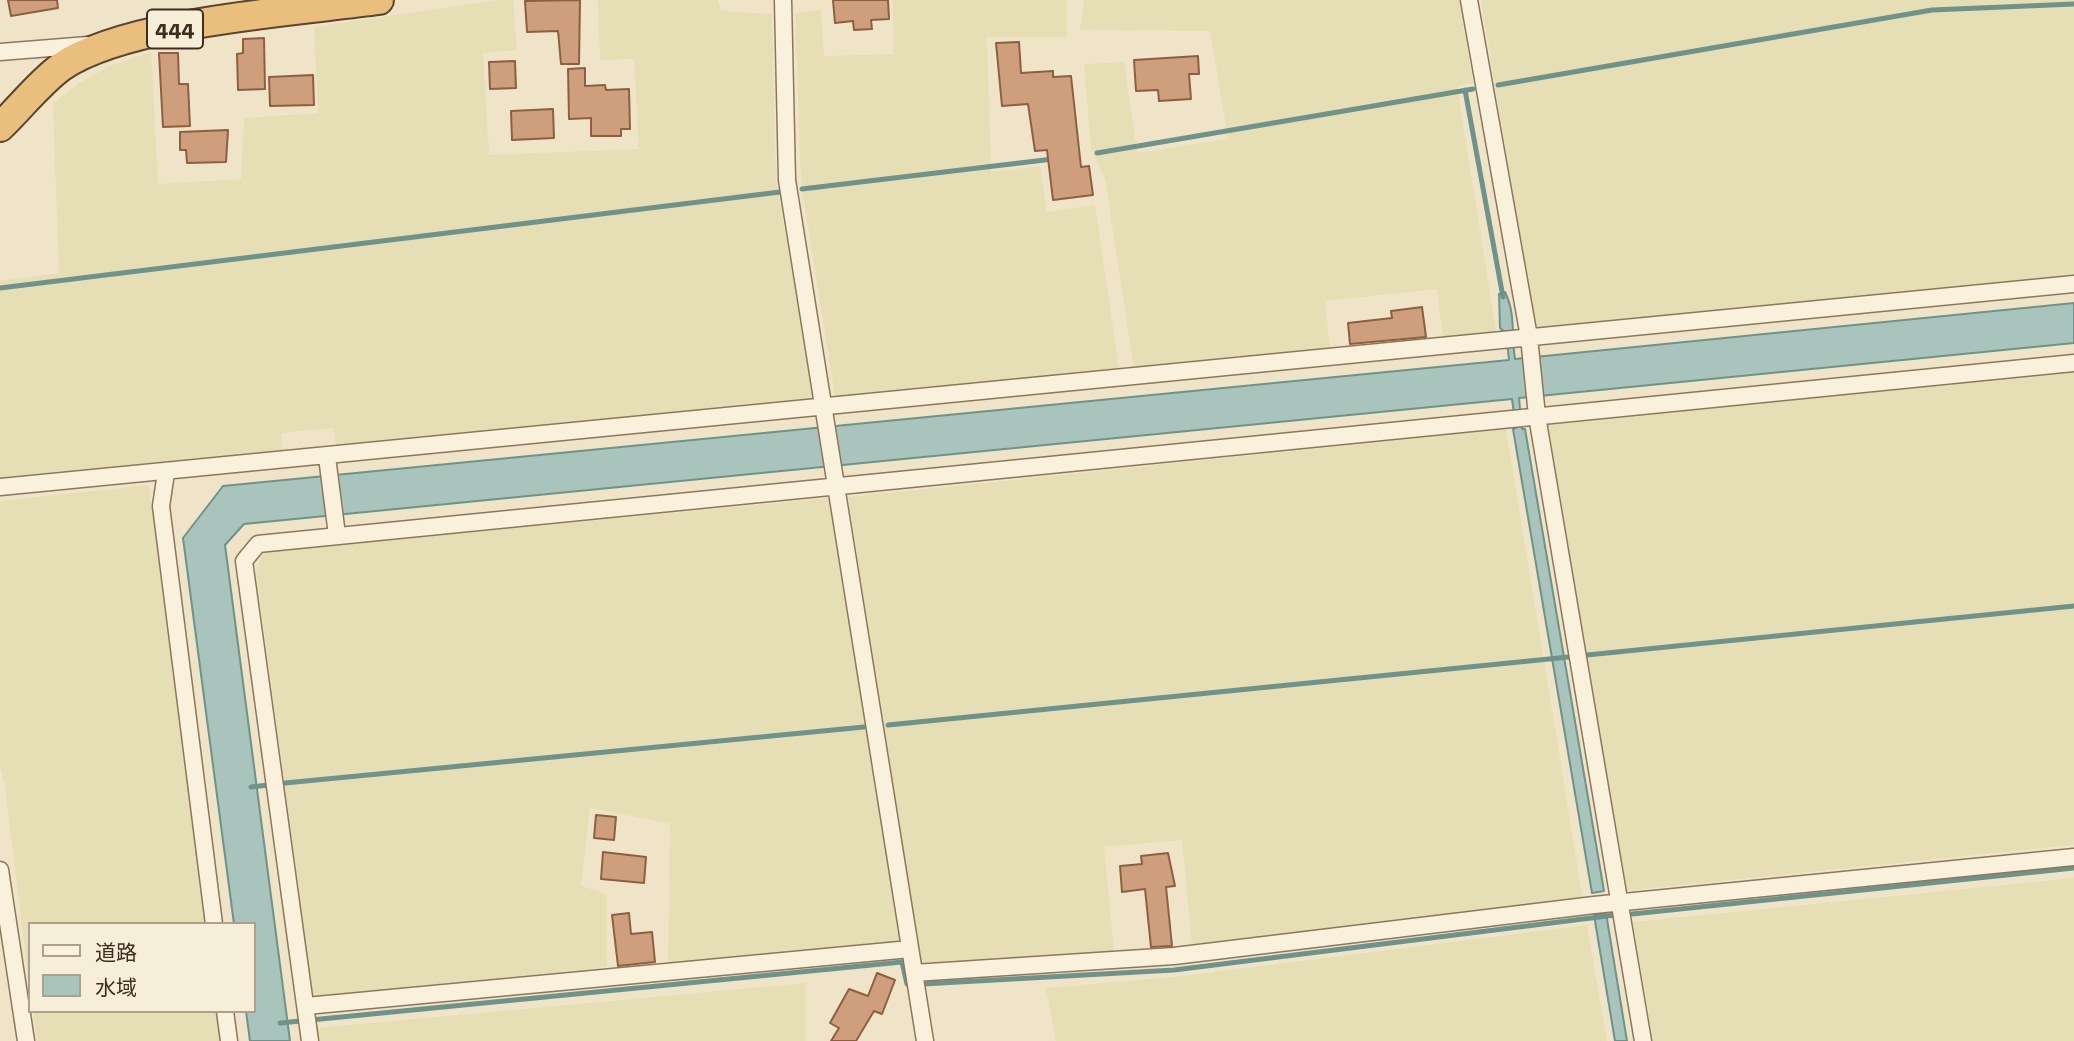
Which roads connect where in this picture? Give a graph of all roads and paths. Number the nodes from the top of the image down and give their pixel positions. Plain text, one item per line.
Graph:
1 (379, 0) edge
2 (783, 0) edge
3 (1469, 0) edge
4 (112, 44) junction
5 (0, 52) edge
6 (0, 127) edge
7 (2074, 284) edge
8 (1519, 341) junction
9 (2074, 363) edge
10 (826, 414) junction
11 (1527, 414) junction
12 (327, 457) junction
13 (166, 473) junction
14 (837, 480) junction
15 (0, 487) edge
16 (337, 535) junction
17 (2074, 857) edge
18 (0, 870) edge
19 (1607, 904) junction
20 (214, 922) edge
21 (910, 949) junction
22 (914, 973) junction
23 (225, 1013) edge
24 (308, 1022) edge
25 (26, 1041) edge
26 (229, 1041) edge
27 (925, 1041) edge
28 (1643, 1041) edge

1 - 4 highway, 444
2 - 10 street
3 - 8 street
4 - 5 street
4 - 6 highway, 444
7 - 8 street
8 - 10 street
8 - 11 street
9 - 11 street
10 - 12 street
10 - 14 street
11 - 14 street
11 - 19 street
12 - 13 street
12 - 16 street
13 - 15 street
13 - 20 street
14 - 16 street
14 - 21 street
16 - 24 street
17 - 19 street
18 - 25 street
19 - 22 street
19 - 28 street
21 - 22 street
21 - 24 street
22 - 27 street
23 - 26 street

